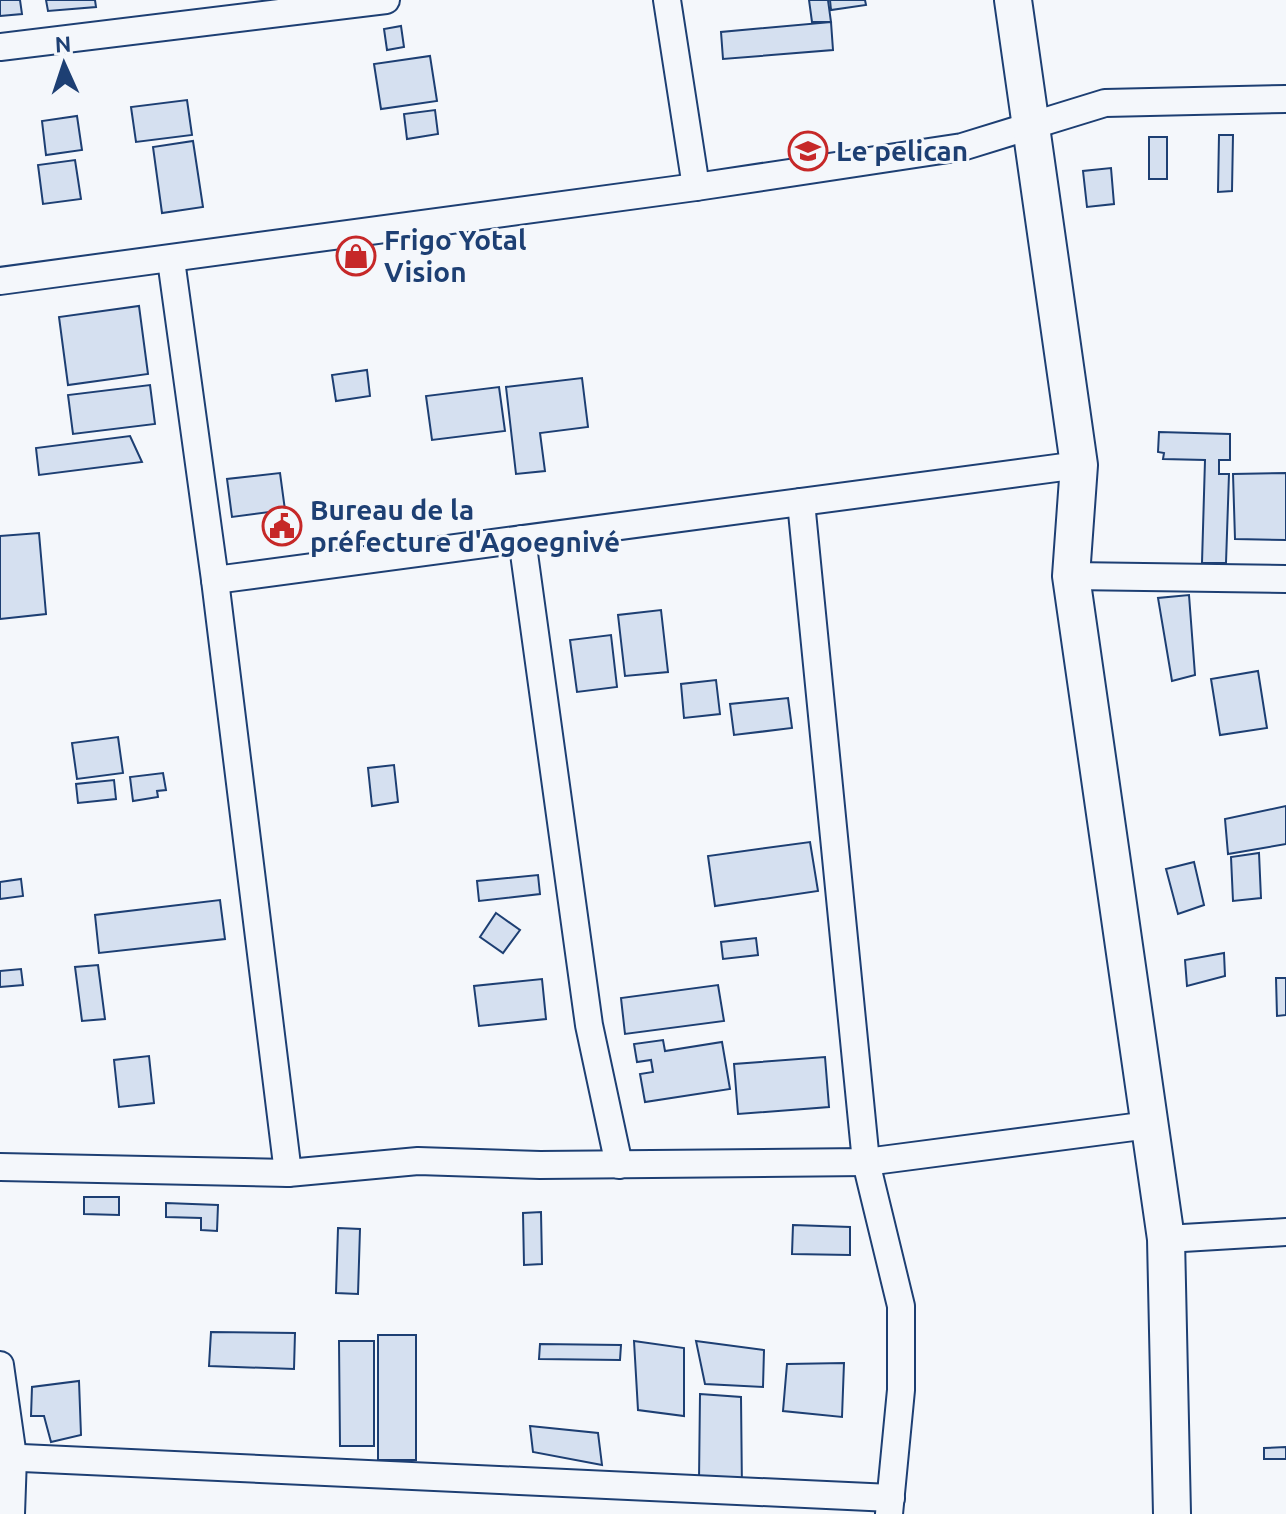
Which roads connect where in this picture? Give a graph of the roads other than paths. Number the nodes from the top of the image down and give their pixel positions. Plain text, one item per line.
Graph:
1 (386, 0) edge
2 (667, 0) edge
3 (1013, 0) edge
4 (235, 10) edge
5 (0, 47) edge
6 (1286, 99) edge
7 (1029, 126) junction
8 (696, 187) junction
9 (171, 260) junction
10 (0, 281) edge
11 (1079, 465) junction
12 (801, 502) junction
13 (522, 539) junction
14 (1071, 576) junction
15 (1286, 579) edge
16 (215, 580) junction
17 (1149, 1125) junction
18 (866, 1162) junction
19 (619, 1165) junction
20 (0, 1167) edge
21 (288, 1173) junction
22 (1286, 1232) edge
23 (1166, 1239) junction
24 (0, 1365) edge
25 (6, 1457) edge
26 (890, 1506) edge
27 (11, 1514) edge
28 (1172, 1514) edge

1 - 4 street
2 - 8 street
3 - 7 street
4 - 5 street
6 - 7 street
7 - 8 street
7 - 11 street
8 - 9 street
9 - 10 street
9 - 16 street
11 - 12 street
11 - 14 street
12 - 13 street
12 - 18 street
13 - 16 street
13 - 19 street
14 - 15 street
14 - 17 street
16 - 21 street
17 - 18 street
17 - 23 street
18 - 19 street
18 - 26 street
19 - 21 street
20 - 21 street
22 - 23 street
23 - 28 street
24 - 25 street
25 - 26 street
25 - 27 street

